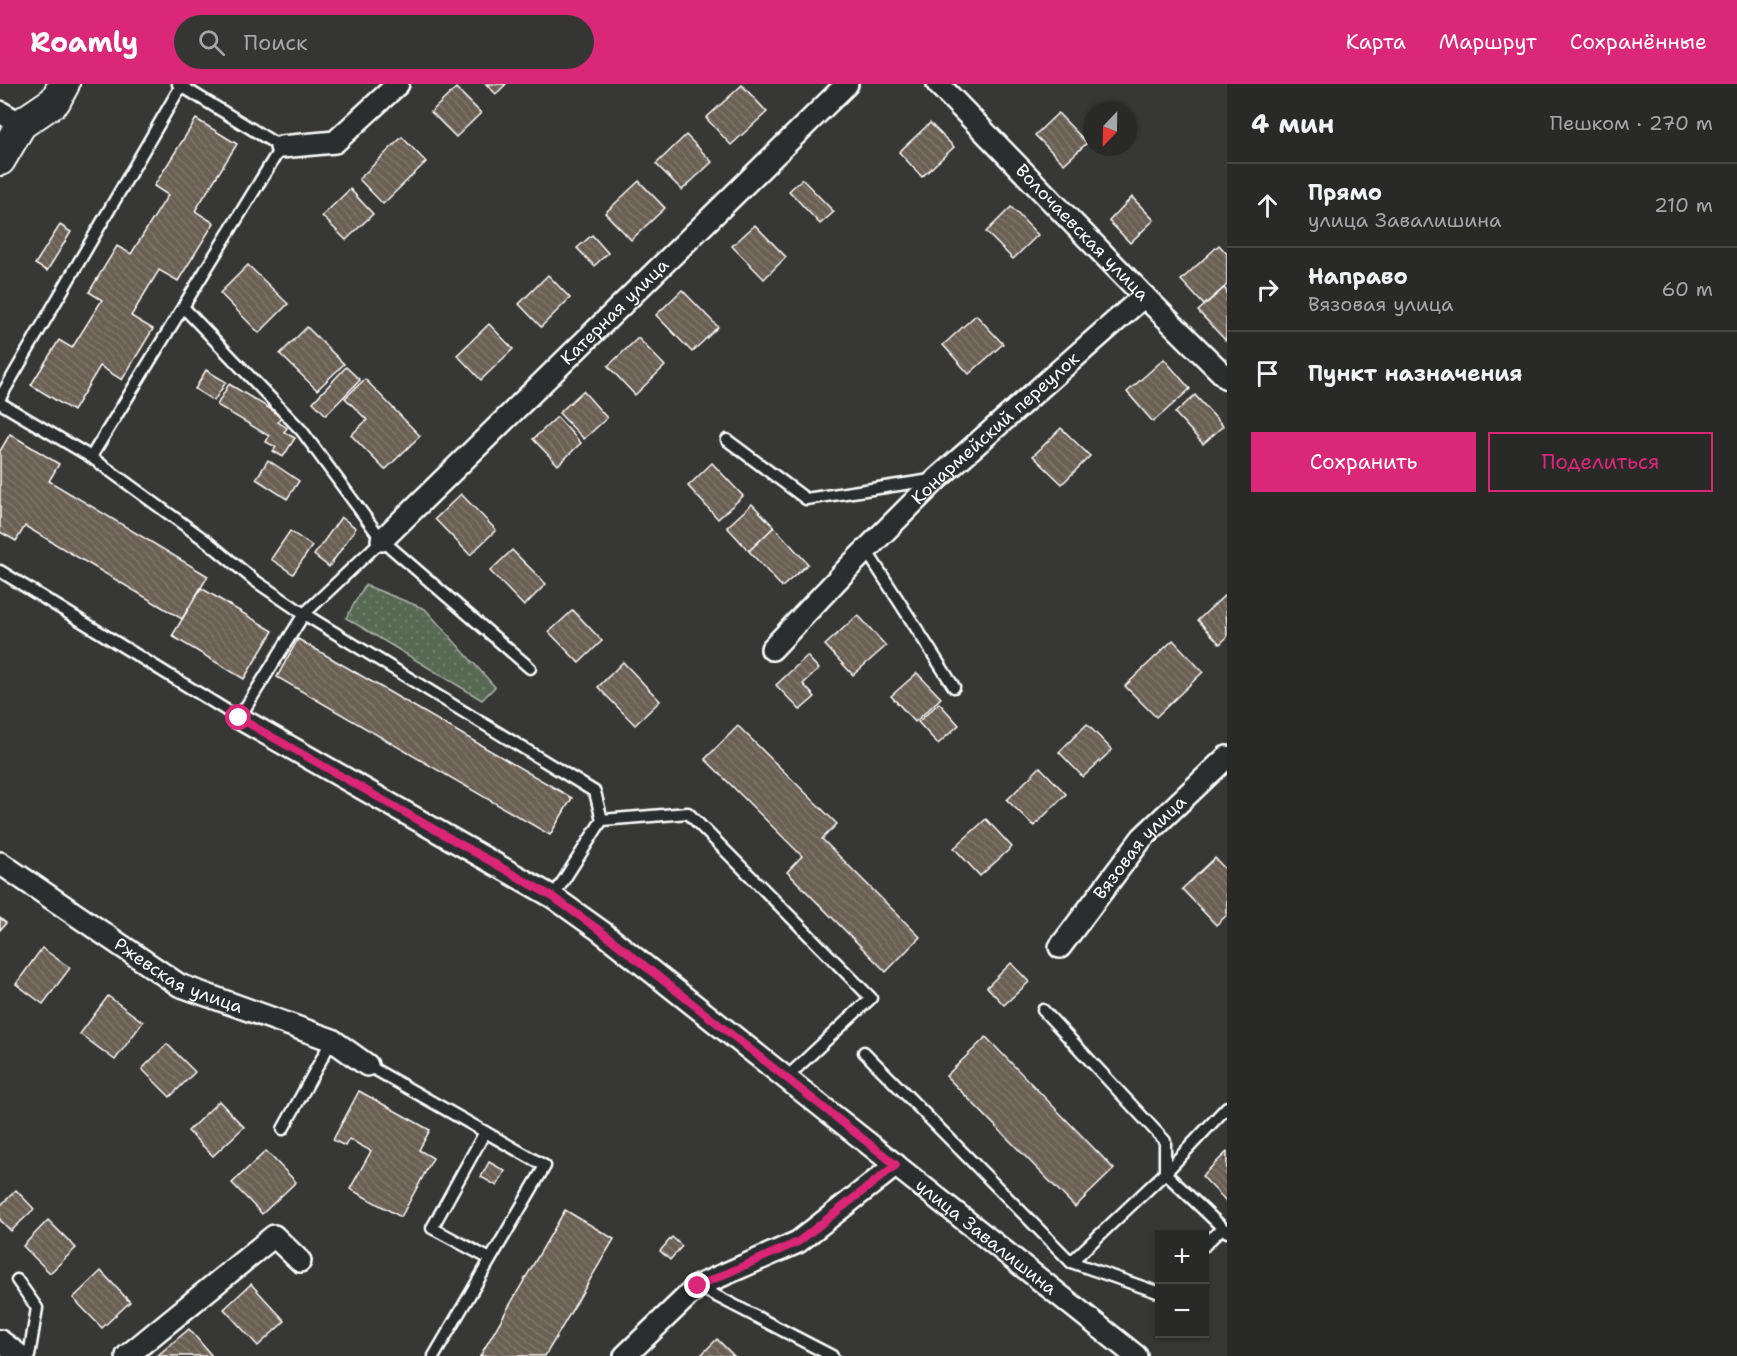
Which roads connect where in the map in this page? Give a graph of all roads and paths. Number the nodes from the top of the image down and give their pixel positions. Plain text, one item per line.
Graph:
1 (64, 84) edge
2 (398, 84) edge
3 (847, 84) edge
4 (938, 84) edge
5 (179, 85) edge
6 (10, 118) edge
7 (281, 147) junction
8 (0, 160) edge
9 (1144, 296) junction
10 (183, 307) junction
11 (1227, 378) edge
12 (0, 398) edge
13 (0, 403) edge
14 (727, 440) dead end
15 (91, 457) junction
16 (937, 479) junction
17 (382, 540) junction
18 (866, 550) junction
19 (0, 571) edge
20 (304, 614) junction
21 (772, 650) dead end
22 (530, 668) dead end
23 (954, 687) dead end
24 (239, 718) junction
25 (1227, 757) edge
26 (602, 820) junction
27 (0, 863) edge
28 (553, 897) junction
29 (1060, 947) dead end
30 (1043, 1010) dead end
31 (332, 1040) junction
32 (864, 1052) dead end
33 (367, 1065) joint
34 (786, 1078) junction
35 (1227, 1107) edge
36 (283, 1129) dead end
37 (485, 1132) junction
38 (896, 1165) junction
39 (1165, 1173) junction
40 (1224, 1230) edge
41 (1209, 1242) edge
42 (490, 1258) junction
43 (300, 1261) dead end
44 (1071, 1262) junction
45 (17, 1280) dead end
46 (698, 1286) junction
47 (1155, 1291) edge
48 (0, 1341) edge
49 (630, 1354) edge
50 (20, 1356) edge
51 (29, 1356) edge
52 (127, 1356) edge
53 (434, 1356) edge
54 (832, 1356) edge
55 (1136, 1356) edge

1 - 6 street
2 - 7 street
3 - 17 street, Катерная улица
4 - 9 street, Волочаевская улица
5 - 7 lane
5 - 12 lane
6 - 8 street
7 - 10 lane
9 - 11 street, Волочаевская улица
9 - 16 street, Конармейский переулок
10 - 15 lane
10 - 17 lane
13 - 15 lane
14 - 16 lane
15 - 20 lane
16 - 18 street, Конармейский переулок
17 - 20 lane
17 - 22 lane
18 - 21 street, Конармейский переулок
18 - 23 lane
19 - 24 lane
20 - 24 lane
20 - 26 lane
24 - 28 street, улица Завалишина
25 - 29 street, Вязовая улица
26 - 28 lane
26 - 34 lane
27 - 31 street, Ржевская улица
28 - 34 street, улица Завалишина
30 - 39 lane
31 - 33 street, Ржевская улица
31 - 36 lane
32 - 44 lane
33 - 37 lane
34 - 38 street, улица Завалишина
35 - 39 lane
37 - 42 lane
37 - 42 lane
38 - 46 street
38 - 55 street, улица Завалишина
39 - 40 lane
39 - 44 lane
40 - 41 lane
42 - 53 lane
43 - 52 street
44 - 47 lane
45 - 51 lane
46 - 49 street
46 - 54 lane
48 - 50 street

